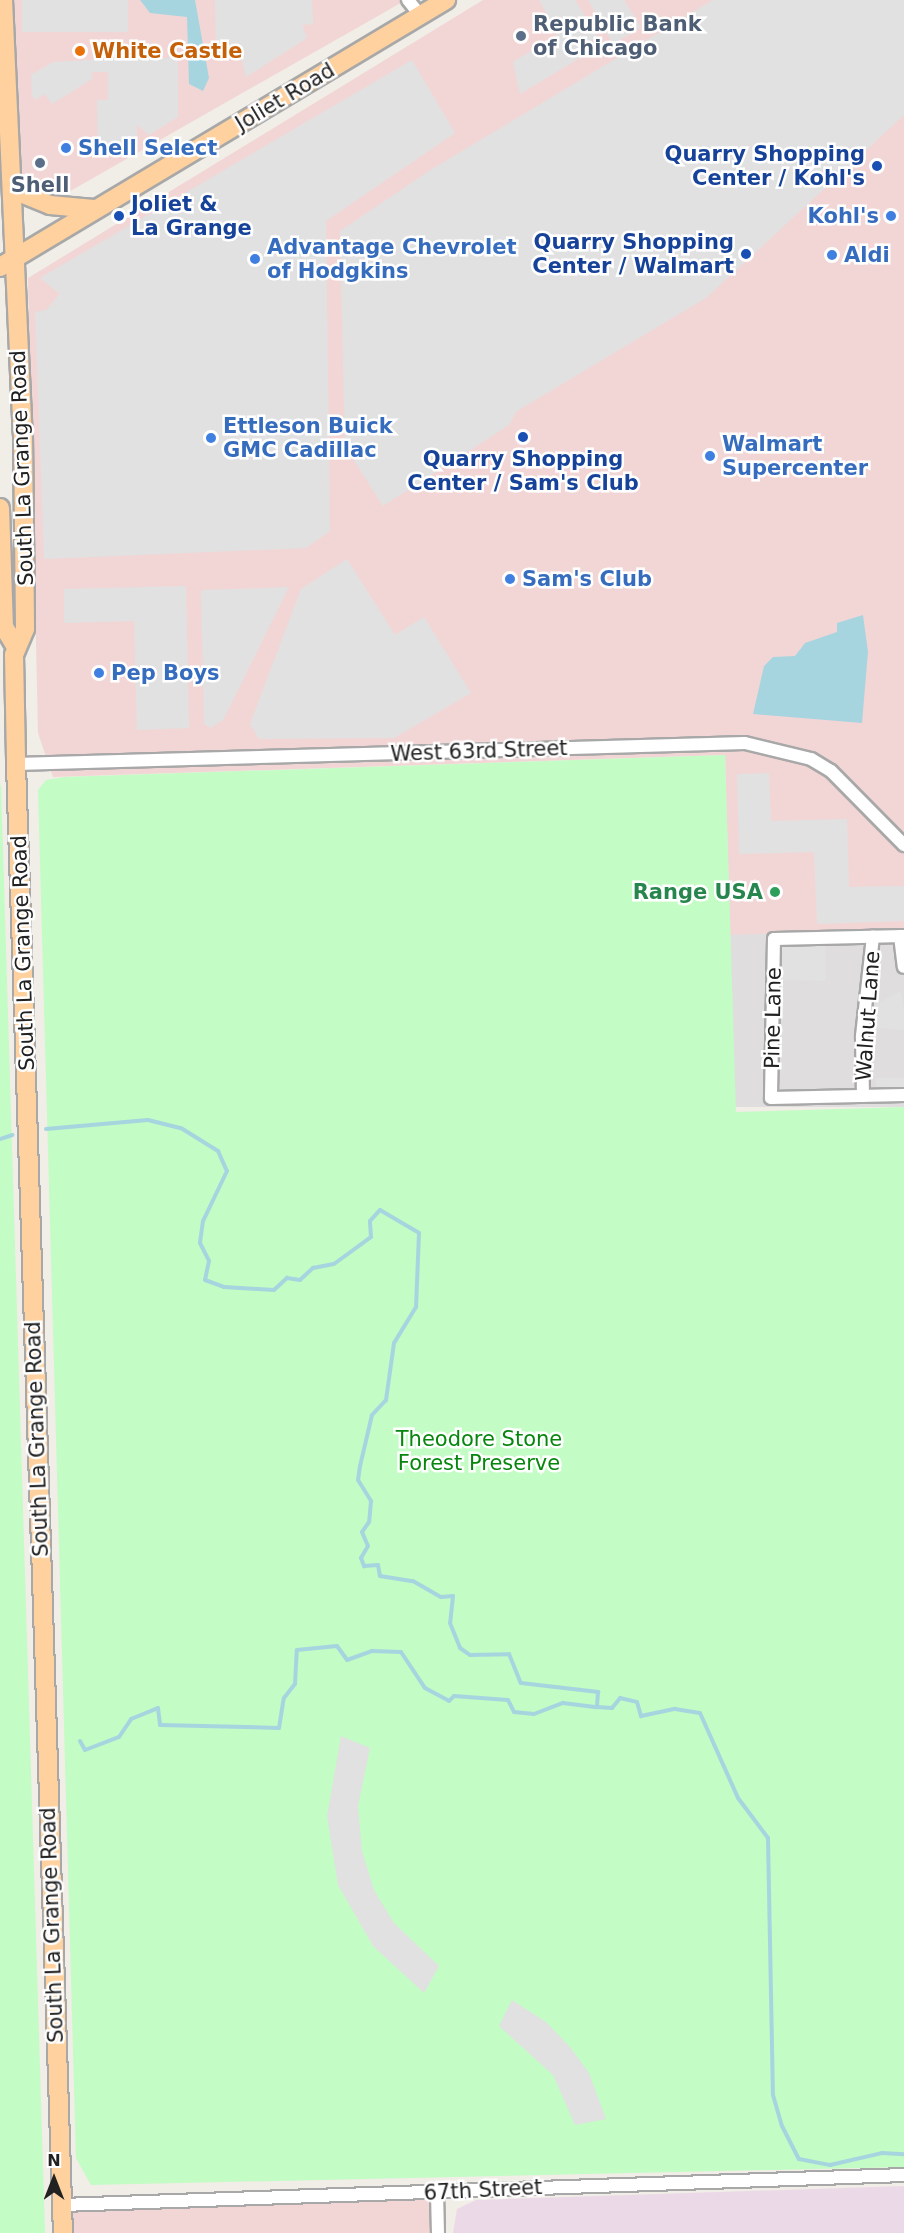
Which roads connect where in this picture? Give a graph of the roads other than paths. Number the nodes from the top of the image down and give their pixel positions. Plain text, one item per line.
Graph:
1 (3, 0) edge
2 (408, 0) edge
3 (446, 0) edge
4 (420, 15) junction
5 (13, 190) junction
6 (94, 209) junction
7 (7, 263) edge
8 (0, 508) edge
9 (15, 645) junction
10 (16, 764) junction
11 (904, 845) edge
12 (902, 936) edge
13 (873, 937) junction
14 (904, 968) edge
15 (904, 1095) edge
16 (863, 1096) junction
17 (904, 2175) edge
18 (437, 2193) junction
19 (62, 2205) junction
20 (63, 2233) edge
21 (438, 2233) edge

1 - 5 main road, South La Grange Road
2 - 4 street
3 - 4 main road, Joliet Road
4 - 6 main road, Joliet Road
5 - 6 main road
5 - 7 main road, South La Grange Road
6 - 7 main road, Joliet Road
7 - 9 main road, South La Grange Road
8 - 9 main road, South La Grange Road
9 - 10 main road, South La Grange Road
10 - 11 street, West 63rd Street
10 - 19 main road, South La Grange Road
12 - 13 street
12 - 14 street
13 - 16 street, Walnut Lane
13 - 16 street, Pine Lane
15 - 16 street
17 - 18 street, 67th Street
18 - 19 street, 67th Street
18 - 21 street
19 - 20 main road, South La Grange Road

